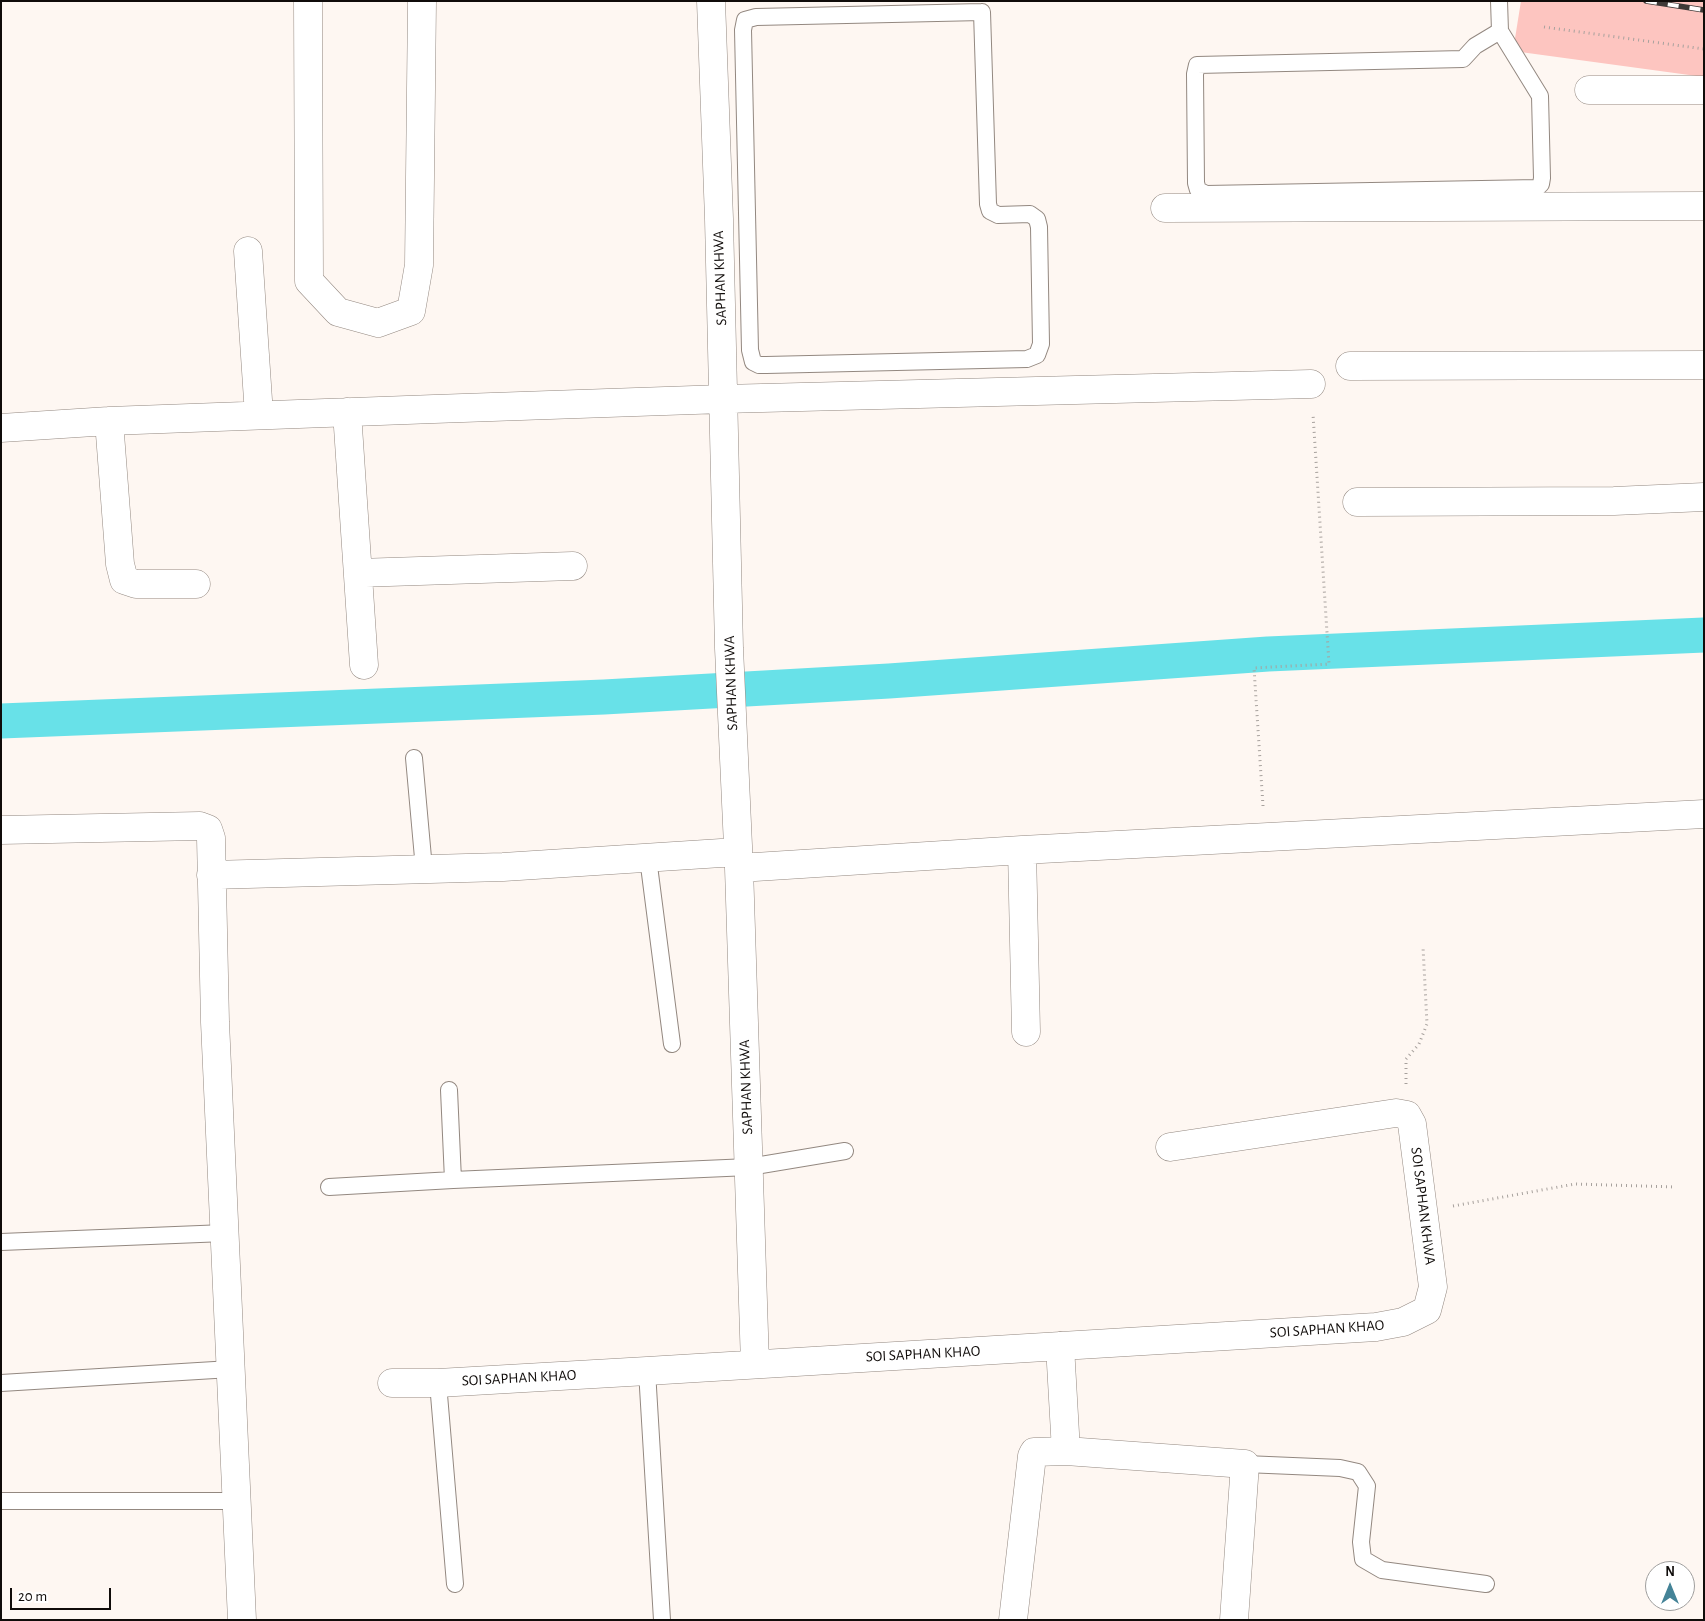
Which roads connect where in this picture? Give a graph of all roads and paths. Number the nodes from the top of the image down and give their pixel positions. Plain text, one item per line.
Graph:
1 (308, 1) edge
2 (422, 1) edge
3 (711, 1) edge
4 (1499, 1) edge
5 (982, 7) edge
6 (1544, 27) dead end
7 (1500, 31) junction
8 (1704, 49) edge
9 (1589, 90) dead end
10 (1704, 90) edge
11 (1704, 206) edge
12 (1165, 208) dead end
13 (248, 251) dead end
14 (1704, 365) edge
15 (1350, 366) dead end
16 (1311, 384) joint
17 (724, 399) junction
18 (347, 412) junction
19 (259, 416) junction
20 (109, 421) junction
21 (1, 428) edge
22 (1704, 497) edge
23 (1357, 502) dead end
24 (573, 566) dead end
25 (358, 573) junction
26 (196, 584) dead end
27 (364, 665) dead end
28 (414, 758) dead end
29 (1704, 814) edge
30 (1, 830) edge
31 (1265, 837) junction
32 (1022, 850) junction
33 (648, 858) junction
34 (738, 860) junction
35 (424, 869) junction
36 (211, 875) junction
37 (1424, 947) dead end
38 (1026, 1032) dead end
39 (672, 1044) dead end
40 (449, 1090) dead end
41 (1404, 1119) junction
42 (1170, 1147) dead end
43 (845, 1151) dead end
44 (749, 1167) junction
45 (452, 1180) junction
46 (329, 1187) dead end
47 (1676, 1187) dead end
48 (1424, 1213) junction
49 (225, 1233) junction
50 (1, 1242) edge
51 (1433, 1287) joint
52 (1060, 1346) junction
53 (755, 1364) junction
54 (231, 1369) junction
55 (647, 1371) junction
56 (1, 1383) edge
57 (392, 1383) dead end
58 (438, 1383) junction
59 (1066, 1451) junction
60 (1245, 1464) junction
61 (1, 1501) edge
62 (237, 1501) junction
63 (455, 1584) dead end
64 (1486, 1584) dead end
65 (242, 1620) edge
66 (662, 1620) edge
67 (1013, 1620) edge
68 (1234, 1620) edge

1 - 2 street
3 - 17 street, SAPHAN KHWA
4 - 7 lane
5 - 5 lane
6 - 8 path
7 - 7 lane
9 - 10 street
11 - 12 street
13 - 19 street
14 - 15 street
16 - 17 street
16 - 31 path
17 - 18 street
17 - 34 street, SAPHAN KHWA
18 - 19 street
18 - 25 street
19 - 20 street
20 - 21 street
20 - 26 street
22 - 23 street
24 - 25 street
25 - 27 street
28 - 35 lane
29 - 31 street
30 - 36 street
31 - 32 street
32 - 34 street
32 - 38 street
33 - 34 street
33 - 35 street
33 - 39 lane
34 - 44 street, SAPHAN KHWA
35 - 36 street
36 - 49 street
37 - 41 path
40 - 45 lane
41 - 42 street
41 - 48 street, SOI SAPHAN KHWA
43 - 44 lane
44 - 45 lane
44 - 53 street, SAPHAN KHWA
45 - 46 lane
47 - 48 path
48 - 51 street, SOI SAPHAN KHWA
49 - 50 lane
49 - 54 street
51 - 52 street, SOI SAPHAN KHAO
52 - 53 street, SOI SAPHAN KHAO
52 - 59 street
53 - 55 street, SOI SAPHAN KHAO
54 - 56 lane
54 - 62 street
55 - 58 street, SOI SAPHAN KHAO
55 - 66 lane
57 - 58 street, SOI SAPHAN KHAO
58 - 63 lane
59 - 60 street
59 - 67 street
60 - 64 lane
60 - 68 street
61 - 62 lane
62 - 65 street

